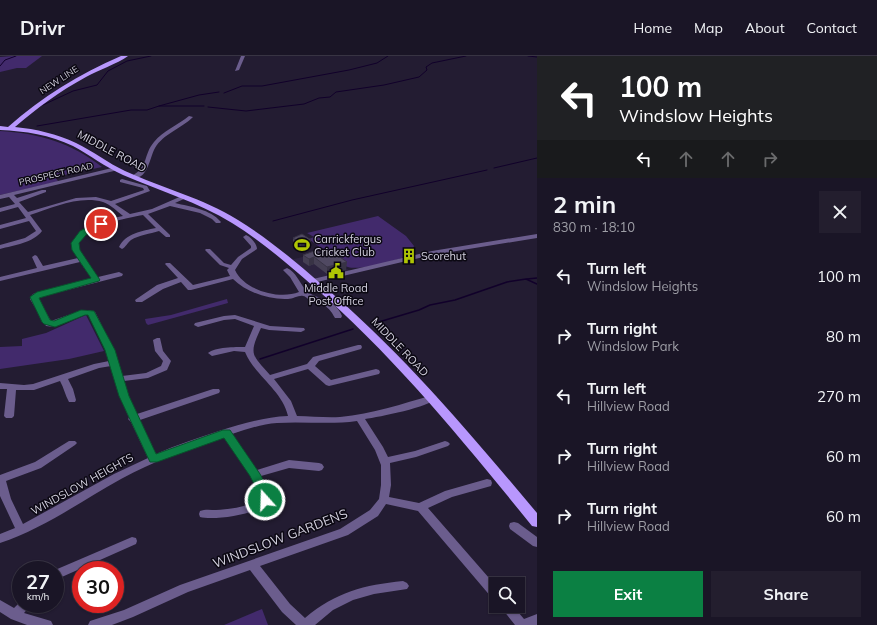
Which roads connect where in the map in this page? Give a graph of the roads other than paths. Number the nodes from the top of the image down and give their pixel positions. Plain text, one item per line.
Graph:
1 (125, 56) edge
2 (243, 56) edge
3 (237, 70) dead end
4 (191, 117) dead end
5 (0, 128) edge
6 (9, 129) junction
7 (116, 169) junction
8 (134, 177) junction
9 (99, 179) dead end
10 (122, 181) dead end
11 (10, 194) junction
12 (0, 197) edge
13 (184, 198) junction
14 (17, 203) junction
15 (111, 203) junction
16 (168, 204) junction
17 (0, 210) edge
18 (144, 213) junction
19 (28, 216) junction
20 (129, 217) junction
21 (218, 222) dead end
22 (0, 227) edge
23 (161, 229) junction
24 (168, 236) dead end
25 (537, 236) edge
26 (246, 237) dead end
27 (0, 247) edge
28 (122, 247) dead end
29 (208, 250) dead end
30 (35, 257) dead end
31 (83, 259) junction
32 (168, 264) dead end
33 (232, 267) junction
34 (42, 269) junction
35 (287, 270) dead end
36 (119, 274) dead end
37 (234, 277) junction
38 (0, 279) edge
39 (182, 279) junction
40 (96, 280) junction
41 (316, 284) junction
42 (304, 292) junction
43 (139, 300) dead end
44 (338, 316) dead end
45 (198, 325) dead end
46 (258, 325) junction
47 (301, 330) dead end
48 (157, 340) dead end
49 (358, 347) dead end
50 (249, 350) junction
51 (212, 353) dead end
52 (113, 362) junction
53 (310, 366) junction
54 (376, 372) dead end
55 (63, 378) junction
56 (268, 378) junction
57 (119, 379) junction
58 (0, 386) edge
59 (12, 387) junction
60 (216, 391) dead end
61 (433, 398) junction
62 (72, 400) dead end
63 (9, 416) dead end
64 (359, 417) junction
65 (134, 419) junction
66 (293, 420) junction
67 (227, 433) junction
68 (72, 443) dead end
69 (445, 444) dead end
70 (153, 459) junction
71 (385, 461) junction
72 (319, 467) dead end
73 (254, 474) junction
74 (0, 479) edge
75 (488, 483) dead end
76 (384, 500) junction
77 (420, 507) junction
78 (204, 514) dead end
79 (537, 522) edge
80 (514, 526) dead end
81 (21, 530) junction
82 (0, 539) edge
83 (132, 541) dead end
84 (537, 543) edge
85 (253, 565) junction
86 (64, 571) edge
87 (403, 586) dead end
88 (489, 586) edge
89 (0, 605) edge
90 (512, 613) edge
91 (15, 615) joint
92 (537, 620) edge
93 (47, 625) edge
94 (94, 625) edge
95 (305, 625) edge
96 (523, 625) edge

1 - 6 main road, NEW LINE
2 - 3 street
4 - 8 street
5 - 6 main road, MIDDLE ROAD
6 - 7 main road, MIDDLE ROAD
7 - 8 main road, MIDDLE ROAD
7 - 11 street, PROSPECT ROAD
8 - 13 main road, MIDDLE ROAD
9 - 14 street
10 - 15 street
11 - 12 street, PROSPECT ROAD
11 - 14 street
13 - 16 street
13 - 41 main road, MIDDLE ROAD
14 - 17 street
14 - 19 street
15 - 19 street
15 - 20 street
16 - 18 street
16 - 21 street
18 - 20 street
18 - 23 street
19 - 22 street
19 - 27 street
20 - 31 street
23 - 24 street
23 - 28 street
25 - 41 street
26 - 33 street
29 - 33 street
30 - 34 street
31 - 34 street
31 - 40 street
32 - 39 street
33 - 37 street
34 - 38 street
35 - 42 street
36 - 40 street
37 - 39 street
37 - 42 street
39 - 43 street
40 - 52 street
41 - 42 street
41 - 61 main road, MIDDLE ROAD
42 - 44 street
45 - 46 street
46 - 47 street
46 - 50 street
48 - 57 street
49 - 53 street
50 - 51 street
50 - 56 street
52 - 55 street
52 - 57 street
53 - 54 street
53 - 56 street
55 - 59 street
55 - 62 street
56 - 66 street
57 - 65 street
58 - 59 street
59 - 63 street
60 - 65 street
61 - 64 street, WINDSLOW HEIGHTS
61 - 79 main road, MIDDLE ROAD
64 - 66 street, WINDSLOW HEIGHTS
64 - 71 street
65 - 70 street
66 - 67 street, WINDSLOW HEIGHTS
67 - 70 street, WINDSLOW HEIGHTS
67 - 73 street
68 - 74 street
69 - 71 street
70 - 81 street, WINDSLOW HEIGHTS
71 - 76 street
72 - 73 street
73 - 78 street
74 - 81 street
75 - 77 street
76 - 77 street
76 - 85 street, WINDSLOW GARDENS
77 - 88 street
80 - 84 street
81 - 82 street, WINDSLOW HEIGHTS
83 - 86 street
85 - 94 street, WINDSLOW GARDENS
85 - 95 street
87 - 95 street
89 - 91 street
90 - 96 street
91 - 93 street
92 - 96 street

